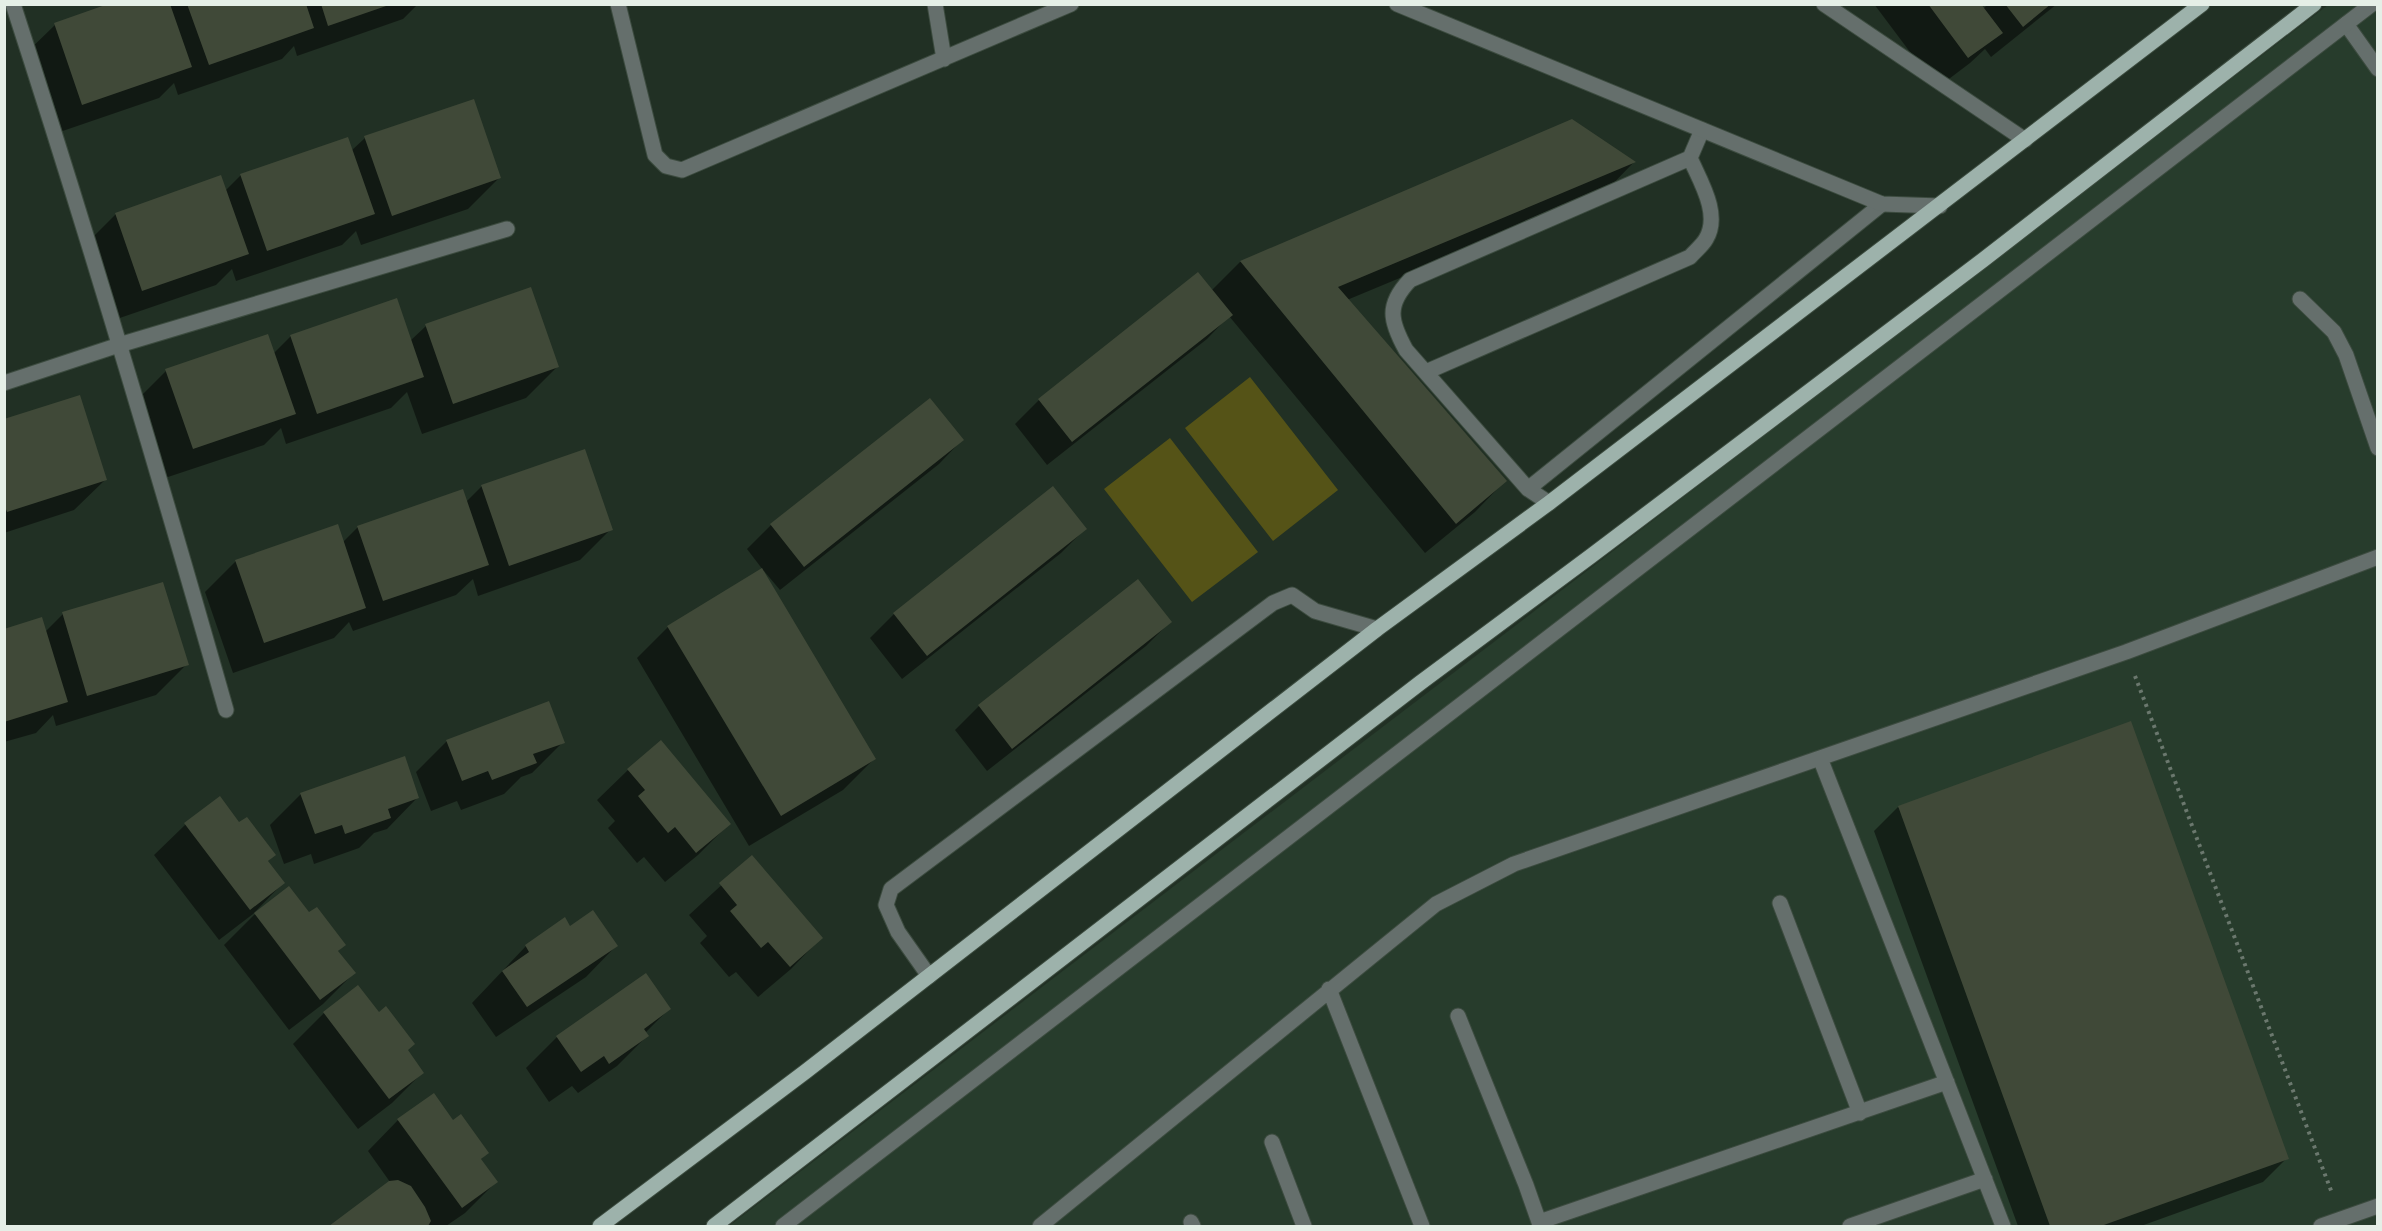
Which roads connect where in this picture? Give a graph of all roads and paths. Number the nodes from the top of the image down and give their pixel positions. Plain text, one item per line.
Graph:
1 (14, 4) edge
2 (618, 4) edge
3 (935, 4) edge
4 (1071, 4) edge
5 (1397, 4) edge
6 (1824, 4) edge
7 (2202, 4) edge
8 (2314, 4) edge
9 (2372, 4) edge
10 (2346, 24) junction
11 (944, 59) junction
12 (2378, 69) edge
13 (1702, 130) junction
14 (2025, 141) junction
15 (1690, 158) junction
16 (1882, 204) junction
17 (1940, 206) junction
18 (507, 229) dead end
19 (2300, 299) dead end
20 (119, 345) junction
21 (1426, 372) junction
22 (4, 383) edge
23 (2378, 448) edge
24 (1528, 489) junction
25 (1549, 503) junction
26 (2378, 557) edge
27 (1377, 629) junction
28 (2126, 652) junction
29 (226, 710) dead end
30 (1820, 758) junction
31 (1780, 903) dead end
32 (929, 976) junction
33 (1329, 989) junction
34 (1458, 1016) dead end
35 (1947, 1082) junction
36 (1860, 1113) junction
37 (1272, 1142) dead end
38 (1985, 1179) junction
39 (2378, 1206) edge
40 (2342, 1219) junction
41 (1532, 1224) edge
42 (600, 1227) edge
43 (714, 1227) edge
44 (783, 1227) edge
45 (1040, 1227) edge
46 (1304, 1227) edge
47 (1422, 1227) edge
48 (1850, 1227) edge
49 (2003, 1227) edge
50 (2321, 1227) edge

1 - 20 street
2 - 11 street
3 - 11 street
4 - 11 street
5 - 13 street
6 - 14 street
7 - 14 main road
8 - 43 main road
9 - 10 street
10 - 12 street
10 - 44 street
13 - 15 street
13 - 16 street
14 - 17 main road
15 - 21 street
15 - 21 street
16 - 17 street
16 - 24 street
17 - 25 main road
18 - 20 street
19 - 23 street
20 - 22 street
20 - 29 street
21 - 24 street
24 - 25 street
25 - 27 main road
26 - 28 street
27 - 32 main road
27 - 32 street
28 - 30 street
28 - 40 path
30 - 33 street
30 - 35 street
31 - 36 street
32 - 42 main road
33 - 45 street
33 - 47 street
34 - 41 street
35 - 36 street
35 - 38 street
36 - 41 street
37 - 46 street
38 - 48 street
38 - 49 street
39 - 40 street
40 - 50 street

